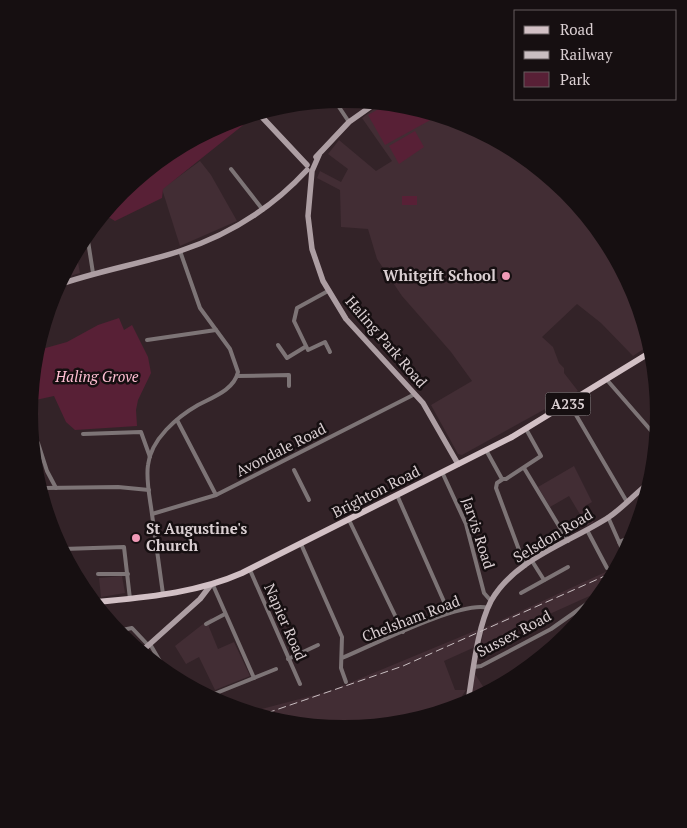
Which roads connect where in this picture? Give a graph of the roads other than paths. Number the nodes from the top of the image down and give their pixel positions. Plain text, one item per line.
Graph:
1 (340, 108) edge
2 (366, 109) edge
3 (263, 118) edge
4 (349, 122) junction
5 (310, 167) junction
6 (231, 169) dead end
7 (297, 181) junction
8 (309, 188) junction
9 (263, 210) junction
10 (89, 245) edge
11 (180, 251) junction
12 (93, 273) junction
13 (68, 282) edge
14 (328, 291) junction
15 (216, 330) junction
16 (147, 340) dead end
17 (278, 344) dead end
18 (305, 347) junction
19 (330, 352) dead end
20 (644, 356) edge
21 (237, 376) junction
22 (607, 380) junction
23 (289, 386) dead end
24 (416, 394) junction
25 (569, 403) junction
26 (177, 420) junction
27 (526, 429) junction
28 (649, 429) edge
29 (83, 434) dead end
30 (39, 448) edge
31 (486, 450) junction
32 (150, 457) junction
33 (458, 464) junction
34 (524, 468) junction
35 (294, 470) dead end
36 (442, 472) junction
37 (503, 479) junction
38 (47, 488) edge
39 (56, 488) junction
40 (149, 490) junction
41 (640, 491) edge
42 (216, 495) junction
43 (397, 495) junction
44 (309, 500) dead end
45 (627, 502) junction
46 (152, 514) junction
47 (608, 518) junction
48 (349, 520) junction
49 (587, 530) junction
50 (568, 541) junction
51 (620, 542) edge
52 (301, 544) junction
53 (69, 549) edge
54 (532, 561) junction
55 (525, 566) junction
56 (568, 567) dead end
57 (607, 568) dead end
58 (250, 570) junction
59 (98, 574) dead end
60 (128, 574) junction
61 (544, 580) junction
62 (211, 585) junction
63 (200, 587) junction
64 (521, 593) dead end
65 (163, 594) junction
66 (130, 599) junction
67 (200, 599) junction
68 (491, 601) junction
69 (102, 602) edge
70 (488, 608) junction
71 (579, 609) edge
72 (449, 613) junction
73 (225, 614) junction
74 (206, 624) dead end
75 (126, 629) edge
76 (403, 632) junction
77 (149, 644) junction
78 (318, 645) dead end
79 (146, 647) edge
80 (157, 657) edge
81 (288, 658) junction
82 (342, 658) junction
83 (474, 667) junction
84 (276, 669) dead end
85 (254, 678) junction
86 (346, 682) dead end
87 (300, 684) dead end
88 (217, 693) edge
89 (470, 693) edge

1 - 4 street
2 - 4 street, Haling Park Road
3 - 5 street
4 - 5 street, Haling Park Road
5 - 7 street
5 - 8 street, Haling Park Road
6 - 9 street
7 - 8 street
7 - 9 street
8 - 14 street, Haling Park Road
9 - 11 street
10 - 12 street
11 - 12 street
11 - 15 street
12 - 13 street
14 - 18 street
14 - 24 street, Haling Park Road
15 - 16 street
15 - 21 street
17 - 18 street
18 - 19 street
20 - 22 main road, Brighton Road / A235
21 - 23 street
21 - 26 street
22 - 25 main road, Brighton Road / A235
22 - 28 street
24 - 33 street, Haling Park Road
24 - 42 street, Avondale Road
25 - 27 main road, Brighton Road / A235
25 - 45 street
26 - 32 street
26 - 42 street
27 - 31 main road, Brighton Road / A235
27 - 34 street
29 - 32 street
30 - 39 street
31 - 33 main road, Brighton Road / A235
31 - 37 street
32 - 40 street
33 - 36 main road, Brighton Road / A235
34 - 37 street
34 - 50 street
35 - 44 street
36 - 43 main road, Brighton Road / A235
36 - 68 street, Jarvis Road
37 - 55 street
38 - 39 street
39 - 40 street
40 - 46 street
41 - 45 street, Selsdon Road
42 - 46 street, Avondale Road
43 - 48 main road, Brighton Road / A235
43 - 72 street
45 - 47 street, Selsdon Road
46 - 65 street
47 - 49 street, Selsdon Road
47 - 51 street
48 - 52 main road, Brighton Road / A235
48 - 76 street
49 - 50 street, Selsdon Road
49 - 57 street
50 - 54 street, Selsdon Road
52 - 58 main road, Brighton Road / A235
52 - 82 street
53 - 60 street
54 - 55 street, Selsdon Road
54 - 61 street
55 - 68 street, Selsdon Road
56 - 61 street
58 - 62 main road, Brighton Road / A235
58 - 81 street, Napier Road
59 - 60 street
60 - 66 street
61 - 64 street
62 - 63 main road, Brighton Road / A235
62 - 67 street
62 - 73 street
63 - 65 main road, Brighton Road / A235
63 - 67 street
65 - 66 main road, Brighton Road / A235
66 - 69 main road, Brighton Road / A235
67 - 77 street
68 - 70 street, Selsdon Road
70 - 72 street, Chelsham Road
70 - 83 street, Selsdon Road
71 - 83 street, Sussex Road
72 - 76 street, Chelsham Road
73 - 74 street
73 - 85 street
75 - 77 street
76 - 82 street, Chelsham Road
77 - 79 street
77 - 80 street
78 - 81 street
81 - 87 street, Napier Road
82 - 86 street
83 - 89 street, Selsdon Road
84 - 85 street
85 - 88 street

